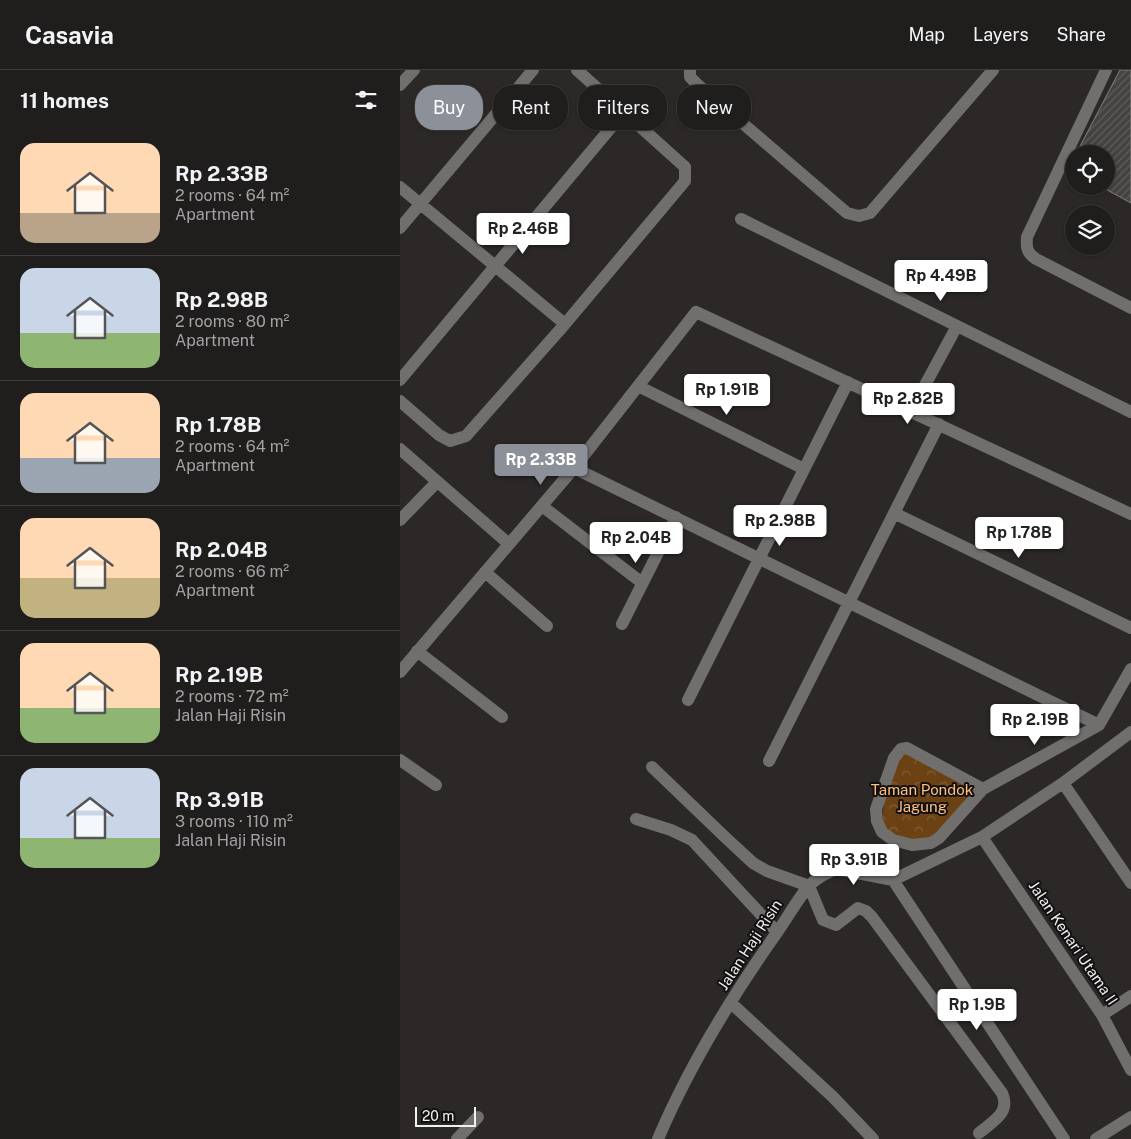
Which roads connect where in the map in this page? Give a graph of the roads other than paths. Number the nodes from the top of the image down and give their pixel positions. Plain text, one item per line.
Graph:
1 (414, 70) edge
2 (532, 70) edge
3 (577, 70) edge
4 (690, 70) edge
5 (993, 70) edge
6 (1106, 70) edge
7 (400, 85) edge
8 (594, 85) edge
9 (609, 130) edge
10 (645, 130) edge
11 (400, 187) edge
12 (420, 204) junction
13 (740, 219) dead end
14 (400, 228) edge
15 (495, 266) junction
16 (1131, 308) edge
17 (565, 324) junction
18 (957, 326) junction
19 (400, 380) edge
20 (848, 382) junction
21 (638, 386) junction
22 (400, 401) edge
23 (911, 411) junction
24 (1131, 412) edge
25 (939, 424) junction
26 (400, 449) edge
27 (574, 468) junction
28 (804, 469) junction
29 (436, 482) junction
30 (542, 506) junction
31 (894, 513) junction
32 (1131, 514) edge
33 (676, 517) junction
34 (400, 520) edge
35 (509, 544) junction
36 (760, 558) junction
37 (485, 572) junction
38 (642, 582) junction
39 (849, 602) junction
40 (622, 624) dead end
41 (547, 626) dead end
42 (1131, 628) edge
43 (417, 651) junction
44 (1131, 669) edge
45 (400, 672) edge
46 (688, 700) dead end
47 (502, 718) dead end
48 (1099, 725) junction
49 (1131, 732) edge
50 (400, 760) edge
51 (769, 761) dead end
52 (652, 767) dead end
53 (1063, 783) junction
54 (436, 785) dead end
55 (983, 789) junction
56 (636, 819) dead end
57 (982, 837) junction
58 (893, 880) junction
59 (1131, 883) edge
60 (809, 886) junction
61 (778, 932) junction
62 (1131, 996) edge
63 (731, 1003) junction
64 (1102, 1015) junction
65 (1131, 1070) edge
66 (478, 1116) dead end
67 (1131, 1117) edge
68 (979, 1133) dead end
69 (457, 1139) edge
70 (658, 1139) edge
71 (873, 1139) edge
72 (1064, 1139) edge
73 (1096, 1139) edge

1 - 7 street
2 - 12 street
3 - 8 street
4 - 5 street
6 - 16 street
9 - 15 street
10 - 17 street
11 - 12 street
12 - 14 street
12 - 15 street
13 - 18 street
15 - 17 street
15 - 19 street
17 - 22 street
18 - 23 street
18 - 24 street
20 - 21 street
20 - 23 street
20 - 28 street
21 - 27 street
21 - 28 street
23 - 25 street
25 - 31 street
25 - 32 street
26 - 29 street
27 - 30 street
27 - 33 street
28 - 36 street
29 - 34 street
29 - 35 street
30 - 35 street
30 - 38 street
31 - 39 street
31 - 42 street
33 - 36 street
33 - 38 street
35 - 37 street
36 - 39 street
36 - 46 street
37 - 41 street
37 - 43 street
38 - 40 street
39 - 48 street
39 - 51 street
43 - 45 street
43 - 47 street
44 - 48 street
48 - 55 street
49 - 53 street
50 - 54 street
52 - 60 street
53 - 57 street
53 - 59 street
55 - 55 street
56 - 61 street
57 - 58 street
57 - 64 street, Jalan Kenari Utama II
58 - 60 street, Jalan Haji Risin
58 - 72 street
60 - 61 street, Jalan Haji Risin
60 - 68 street
61 - 63 street, Jalan Haji Risin
62 - 64 street
63 - 70 street, Jalan Haji Risin
63 - 71 street
64 - 65 street, Jalan Kenari Utama II
66 - 69 street
67 - 73 street

